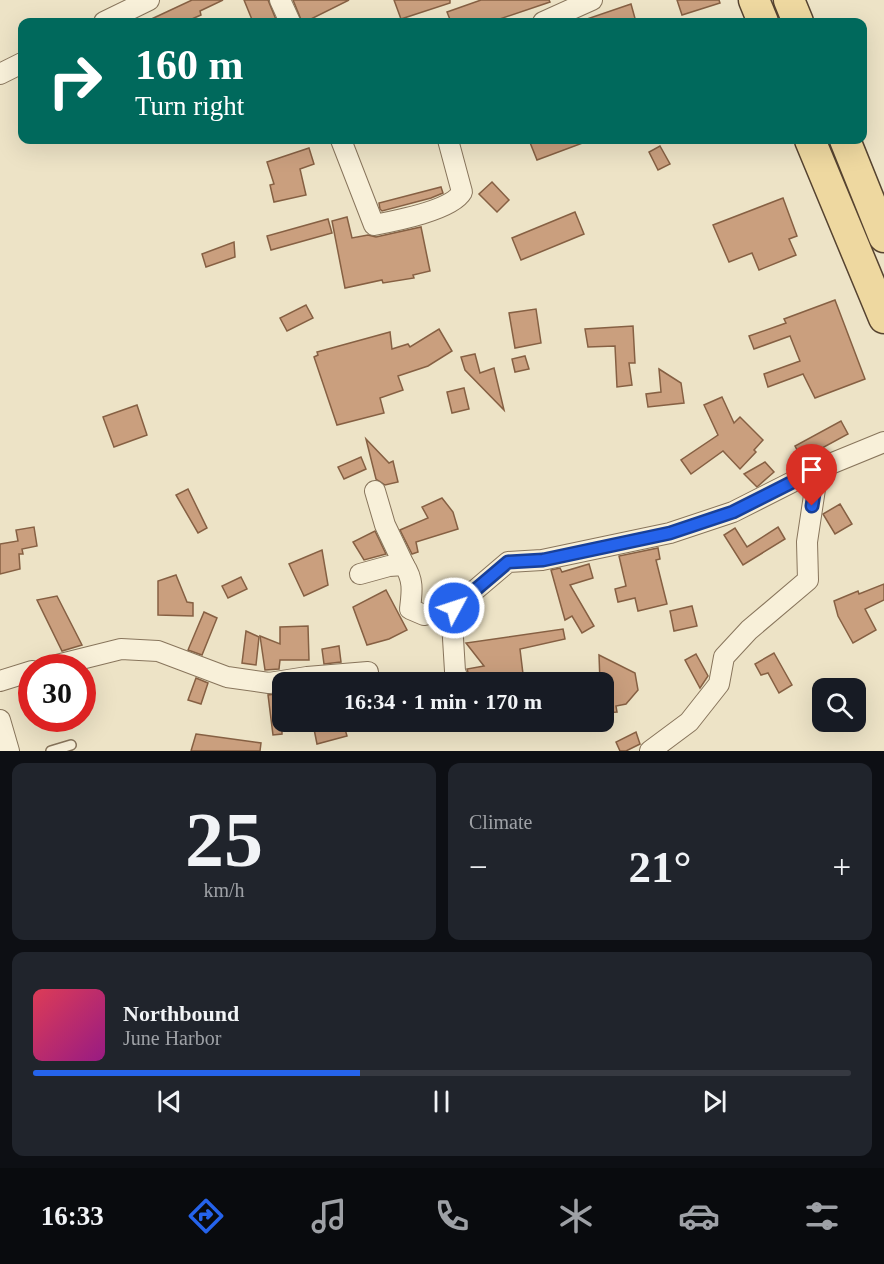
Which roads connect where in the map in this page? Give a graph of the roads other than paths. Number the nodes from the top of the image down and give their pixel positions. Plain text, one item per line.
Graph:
1 (149, 0) edge
2 (280, 0) edge
3 (592, 0) edge
4 (754, 0) edge
5 (789, 0) edge
6 (112, 18) edge
7 (288, 18) edge
8 (552, 18) edge
9 (761, 18) edge
10 (796, 18) edge
11 (18, 65) edge
12 (0, 74) edge
13 (343, 144) edge
14 (449, 144) edge
15 (812, 144) edge
16 (847, 144) edge
17 (884, 237) edge
18 (884, 318) edge
19 (884, 441) edge
20 (818, 469) junction
21 (375, 491) dead end
22 (404, 565) junction
23 (360, 574) dead end
24 (454, 608) junction
25 (96, 655) edge
26 (456, 672) edge
27 (18, 675) edge
28 (0, 681) edge
29 (272, 683) edge
30 (0, 720) edge
31 (5, 743) edge
32 (71, 745) dead end
33 (51, 751) edge
34 (651, 751) edge

1 - 6 street
2 - 7 street
3 - 8 street
4 - 9 main road
5 - 10 main road
11 - 12 street
13 - 14 street
15 - 18 main road
16 - 17 main road
19 - 20 street
20 - 24 street
20 - 34 street
21 - 22 street
22 - 23 street
22 - 24 street
24 - 26 street
25 - 29 street
27 - 28 street
30 - 31 street
32 - 33 lane

